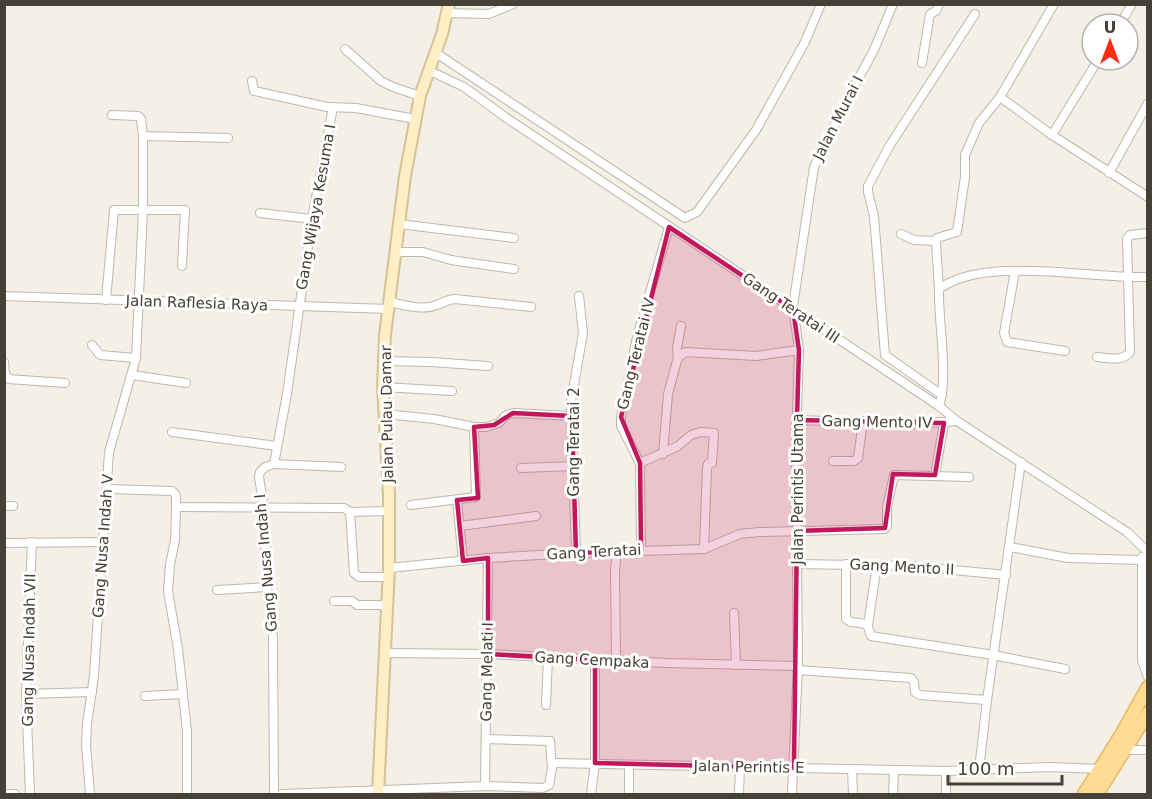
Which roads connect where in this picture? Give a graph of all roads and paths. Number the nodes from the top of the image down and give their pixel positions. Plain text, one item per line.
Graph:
1 (513, 4) edge
2 (821, 4) edge
3 (892, 4) edge
4 (939, 4) edge
5 (1054, 4) edge
6 (448, 9) edge
7 (975, 14) dead end
8 (345, 49) dead end
9 (433, 62) junction
10 (922, 63) dead end
11 (1091, 72) edge
12 (252, 81) dead end
13 (420, 96) junction
14 (1000, 97) junction
15 (1148, 103) edge
16 (333, 107) junction
17 (112, 115) dead end
18 (415, 119) junction
19 (1052, 135) junction
20 (143, 136) junction
21 (228, 138) dead end
22 (1109, 173) junction
23 (636, 188) junction
24 (1148, 197) edge
25 (630, 199) junction
26 (142, 210) junction
27 (260, 213) dead end
28 (312, 219) junction
29 (399, 224) junction
30 (669, 227) junction
31 (1148, 233) edge
32 (901, 234) dead end
33 (514, 237) dead end
34 (936, 241) junction
35 (396, 252) junction
36 (182, 266) dead end
37 (514, 269) dead end
38 (1015, 271) junction
39 (1130, 277) junction
40 (1148, 277) edge
41 (939, 289) junction
42 (4, 296) edge
43 (579, 296) dead end
44 (106, 300) junction
45 (139, 301) junction
46 (299, 306) junction
47 (389, 306) junction
48 (531, 307) dead end
49 (793, 308) junction
50 (681, 326) dead end
51 (92, 345) dead end
52 (799, 351) junction
53 (1065, 351) dead end
54 (678, 357) junction
55 (1097, 357) dead end
56 (136, 358) junction
57 (384, 361) junction
58 (4, 362) edge
59 (488, 366) dead end
60 (132, 375) junction
61 (65, 382) dead end
62 (186, 382) dead end
63 (383, 387) junction
64 (452, 391) dead end
65 (941, 401) junction
66 (385, 414) junction
67 (572, 416) junction
68 (797, 420) junction
69 (863, 421) junction
70 (957, 421) junction
71 (944, 423) junction
72 (474, 427) junction
73 (172, 432) dead end
74 (277, 446) junction
75 (663, 454) junction
76 (833, 461) dead end
77 (1021, 462) junction
78 (639, 463) junction
79 (274, 464) junction
80 (575, 466) junction
81 (340, 467) dead end
82 (521, 468) dead end
83 (935, 475) junction
84 (969, 477) dead end
85 (108, 489) junction
86 (457, 500) junction
87 (411, 505) dead end
88 (176, 507) junction
89 (264, 509) junction
90 (389, 511) junction
91 (350, 512) junction
92 (536, 516) dead end
93 (460, 526) junction
94 (796, 531) junction
95 (32, 542) junction
96 (104, 542) junction
97 (4, 543) edge
98 (1010, 547) junction
99 (704, 549) junction
100 (641, 550) junction
101 (1146, 550) edge
102 (617, 552) junction
103 (576, 553) junction
104 (488, 558) junction
105 (1141, 560) junction
106 (462, 561) junction
107 (798, 564) junction
108 (846, 564) junction
109 (877, 565) junction
110 (388, 572) junction
111 (1006, 575) junction
112 (267, 587) junction
113 (217, 590) dead end
114 (334, 601) dead end
115 (387, 605) junction
116 (734, 613) dead end
117 (868, 625) junction
118 (385, 653) junction
119 (488, 654) junction
120 (993, 655) junction
121 (548, 658) junction
122 (595, 660) junction
123 (616, 660) junction
124 (736, 665) junction
125 (798, 668) junction
126 (1065, 669) dead end
127 (1148, 677) edge
128 (1148, 687) edge
129 (92, 692) junction
130 (26, 694) junction
131 (183, 694) junction
132 (145, 696) dead end
133 (987, 700) junction
134 (546, 705) dead end
135 (1144, 719) edge
136 (1121, 735) junction
137 (486, 739) junction
138 (1124, 750) junction
139 (1148, 750) edge
140 (552, 763) junction
141 (595, 763) junction
142 (629, 765) junction
143 (740, 767) junction
144 (794, 768) junction
145 (852, 769) junction
146 (1104, 769) junction
147 (894, 770) junction
148 (979, 770) junction
149 (946, 771) junction
150 (485, 786) junction
151 (437, 791) edge
152 (530, 791) edge
153 (378, 792) edge
154 (326, 793) edge
155 (5, 794) edge
156 (1097, 794) edge
157 (15, 795) edge
158 (30, 795) edge
159 (90, 795) edge
160 (187, 795) edge
161 (274, 795) edge
162 (282, 795) edge
163 (591, 795) edge
164 (629, 795) edge
165 (739, 795) edge
166 (792, 795) edge
167 (853, 795) edge
168 (893, 795) edge
169 (946, 795) edge
170 (1084, 795) edge

1 - 6 street
2 - 23 street
3 - 49 street, Jalan Murai I
4 - 10 street
5 - 14 street
6 - 9 street, Jalan Pulau Damar
7 - 65 street
8 - 13 street
9 - 13 street, Jalan Pulau Damar
9 - 23 street
9 - 25 street, Gang Teratai III
11 - 19 street
12 - 16 street
13 - 18 street, Jalan Pulau Damar
14 - 19 street
14 - 34 street
15 - 22 street
16 - 18 street
16 - 28 street, Gang Wijaya Kesuma I
17 - 20 street
18 - 29 street, Jalan Pulau Damar
19 - 22 street
20 - 21 street
20 - 26 street, Gang Nusa Indah V
22 - 24 street
23 - 25 street
25 - 30 street, Gang Teratai III
26 - 36 street
26 - 44 street
26 - 45 street, Gang Nusa Indah V
27 - 28 street
28 - 46 street, Gang Wijaya Kesuma I
29 - 33 street
29 - 35 street, Jalan Pulau Damar
30 - 49 street, Gang Teratai III
30 - 78 street, Gang Teratai IV
31 - 39 street
32 - 34 street
34 - 41 street
35 - 37 street
35 - 47 street, Jalan Pulau Damar
38 - 39 street
38 - 41 street
38 - 53 street
39 - 40 street
39 - 55 street
41 - 65 street
42 - 44 street, Jalan Raflesia Raya
43 - 67 street, Gang Teratai 2
44 - 45 street, Jalan Raflesia Raya
45 - 46 street, Jalan Raflesia Raya
45 - 56 street, Gang Nusa Indah V
46 - 47 street, Jalan Raflesia Raya
46 - 74 street, Gang Nusa Indah I
47 - 48 street, Jalan Raflesia Raya
47 - 57 street, Jalan Pulau Damar
49 - 52 street, Jalan Perintis Utama
49 - 65 street, Gang Teratai III
50 - 54 street
51 - 56 street
52 - 54 street
52 - 68 street, Jalan Perintis Utama
54 - 75 street
56 - 60 street, Gang Nusa Indah V
57 - 59 street
57 - 63 street, Jalan Pulau Damar
58 - 61 street
60 - 62 street
60 - 85 street, Gang Nusa Indah V
63 - 64 street
63 - 66 street, Jalan Pulau Damar
65 - 70 street, Gang Teratai III
66 - 72 street
66 - 90 street, Jalan Pulau Damar
67 - 72 street
67 - 80 street, Gang Teratai 2
68 - 69 street, Gang Mento IV
68 - 94 street, Jalan Perintis Utama
69 - 71 street, Gang Mento IV
69 - 76 street
70 - 71 street, Gang Mento IV
70 - 77 street, Gang Teratai III
71 - 83 street
72 - 86 street
73 - 74 street
74 - 79 street, Gang Nusa Indah I
75 - 78 street
75 - 99 street
77 - 98 street
77 - 101 street, Gang Teratai III
78 - 100 street, Gang Teratai IV
79 - 81 street
79 - 89 street, Gang Nusa Indah I
80 - 82 street
80 - 103 street, Gang Teratai 2
83 - 84 street
83 - 94 street, Gang Teratai
85 - 88 street
85 - 96 street, Gang Nusa Indah V
86 - 87 street
86 - 93 street
88 - 89 street
88 - 131 street
89 - 91 street
89 - 112 street, Gang Nusa Indah I
90 - 91 street
90 - 110 street, Jalan Pulau Damar
91 - 110 street, Gang Teratai
92 - 93 street
93 - 106 street
94 - 99 street, Gang Teratai
94 - 107 street, Jalan Perintis Utama
95 - 96 street
95 - 97 street
95 - 130 street, Gang Nusa Indah VII
96 - 129 street, Gang Nusa Indah V
98 - 105 street
98 - 111 street
99 - 100 street, Gang Teratai
100 - 102 street, Gang Teratai
101 - 105 street
102 - 103 street, Gang Teratai
102 - 123 street
103 - 104 street, Gang Teratai
104 - 106 street, Gang Teratai
104 - 119 street, Gang Melati I
105 - 127 street
106 - 110 street, Gang Teratai
107 - 108 street, Gang Mento II
107 - 125 street, Jalan Perintis Utama
108 - 109 street, Gang Mento II
108 - 117 street
109 - 111 street, Gang Mento II
109 - 117 street
110 - 115 street, Jalan Pulau Damar
111 - 120 street
112 - 113 street
112 - 161 street, Gang Nusa Indah I
114 - 115 street
115 - 118 street, Jalan Pulau Damar
116 - 124 street
117 - 120 street
118 - 119 street, Gang Cempaka
118 - 153 street, Jalan Pulau Damar
119 - 121 street, Gang Cempaka
119 - 137 street, Gang Melati I
120 - 126 street
120 - 133 street
121 - 122 street, Gang Cempaka
121 - 134 street
122 - 123 street, Gang Cempaka
122 - 141 street
123 - 124 street, Gang Cempaka
124 - 125 street, Gang Cempaka
125 - 133 street
125 - 144 street, Jalan Perintis Utama
128 - 136 main road
129 - 130 street
129 - 159 street, Gang Nusa Indah V
130 - 158 street, Gang Nusa Indah VII
131 - 132 street
131 - 160 street
133 - 148 street
135 - 136 main road
135 - 138 main road
136 - 146 main road
137 - 140 street
137 - 150 street, Gang Melati I
138 - 139 street
138 - 146 main road
140 - 141 street, Jalan Perintis E
140 - 152 street
141 - 142 street, Jalan Perintis E
141 - 163 street
142 - 143 street, Jalan Perintis E
142 - 164 street
143 - 144 street, Jalan Perintis E
143 - 165 street
144 - 145 street, Jalan Perintis E
144 - 166 street, Jalan Perintis Utama
145 - 147 street, Jalan Perintis E
145 - 167 street
146 - 148 street, Jalan Perintis E
146 - 156 main road
146 - 170 main road
147 - 149 street, Jalan Perintis E
147 - 168 street
148 - 149 street, Jalan Perintis E
149 - 169 street
150 - 151 street
150 - 152 street
151 - 153 street
153 - 154 street
154 - 162 street
155 - 157 street

